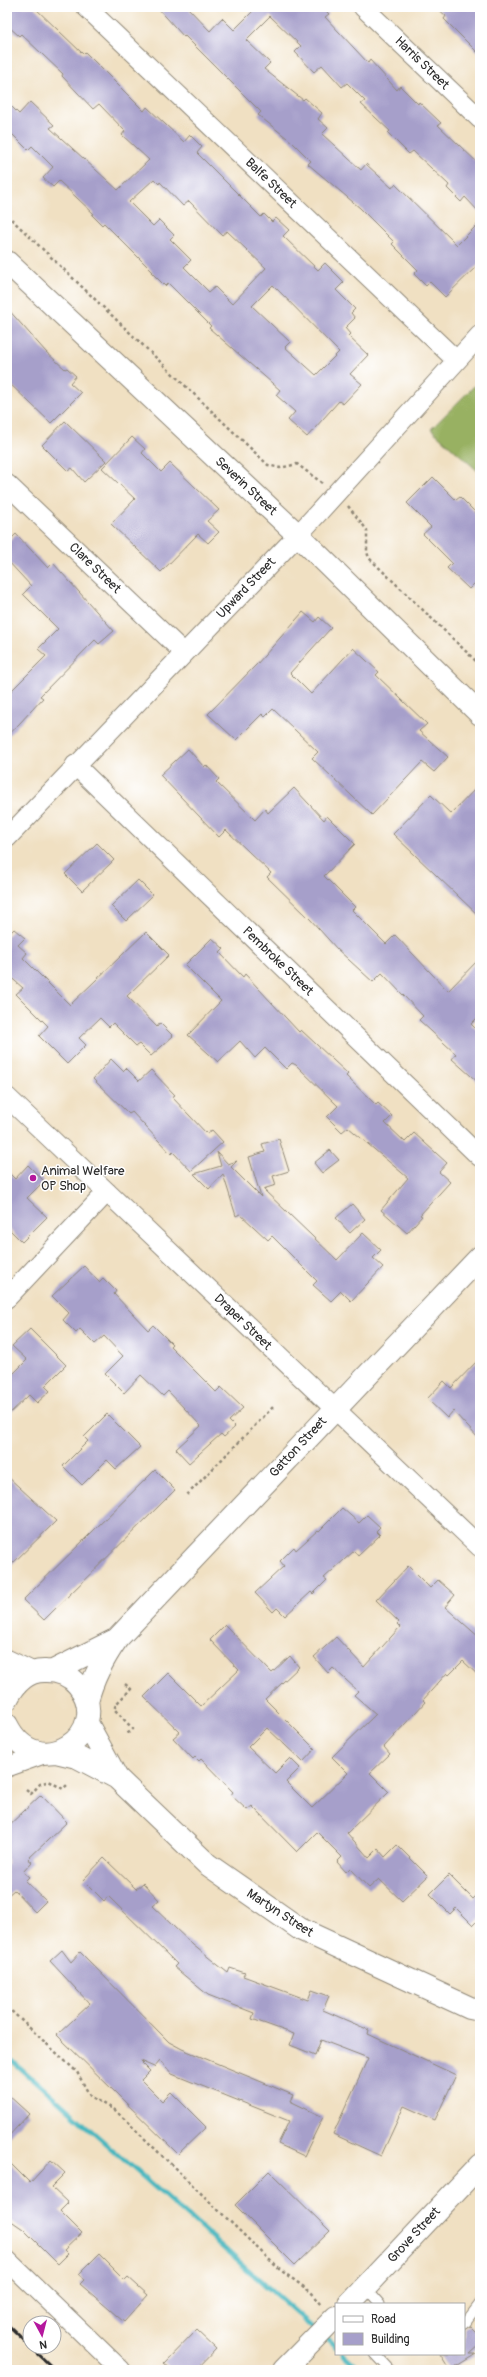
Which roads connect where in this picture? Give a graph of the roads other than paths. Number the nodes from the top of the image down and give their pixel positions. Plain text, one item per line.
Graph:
1 (86, 7) edge
2 (363, 7) edge
3 (480, 119) edge
4 (7, 262) edge
5 (480, 334) edge
6 (455, 359) junction
7 (7, 484) edge
8 (298, 535) junction
9 (183, 652) junction
10 (480, 714) edge
11 (75, 765) junction
12 (7, 838) edge
13 (7, 1097) edge
14 (480, 1157) edge
15 (107, 1192) junction
16 (480, 1257) edge
17 (7, 1298) edge
18 (334, 1408) junction
19 (480, 1547) edge
20 (117, 1639) junction
21 (7, 1661) edge
22 (42, 1672) junction
23 (7, 1699) edge
24 (87, 1701) junction
25 (86, 1723) junction
26 (7, 1725) edge
27 (51, 1753) junction
28 (7, 1767) edge
29 (117, 1778) junction
30 (477, 2012) edge
31 (478, 2171) edge
32 (7, 2260) edge
33 (365, 2287) junction
34 (350, 2303) edge
35 (379, 2303) edge
36 (480, 2303) edge
37 (335, 2318) edge
38 (465, 2323) edge
39 (376, 2355) edge
40 (121, 2370) edge
41 (284, 2370) edge
42 (390, 2370) edge

1 - 6 street, Balfe Street
2 - 3 street, Harris Street
4 - 8 street, Severin Street
5 - 6 street, Upward Street
6 - 8 street, Upward Street
7 - 9 street, Clare Street
8 - 9 street, Upward Street
8 - 10 street, Severin Street
9 - 11 street, Upward Street
11 - 12 street, Upward Street
11 - 14 street, Pembroke Street
13 - 15 street, Draper Street
15 - 17 street
15 - 18 street, Draper Street
16 - 18 street, Gatton Street
18 - 19 street, Draper Street
18 - 20 street, Gatton Street
20 - 22 street, Gatton Street
20 - 24 street, Gatton Street
21 - 22 street
22 - 23 street, Gatton Street
22 - 24 street
24 - 25 street, Gatton Street
25 - 27 street
25 - 29 street, Martyn Street
26 - 27 street, Martyn Street
27 - 28 street
27 - 29 street, Martyn Street
29 - 30 street, Martyn Street
31 - 33 street, Grove Street
32 - 40 street
33 - 34 street, Grove Street
33 - 35 lane
36 - 38 lane
37 - 41 street, Grove Street
39 - 42 lane

